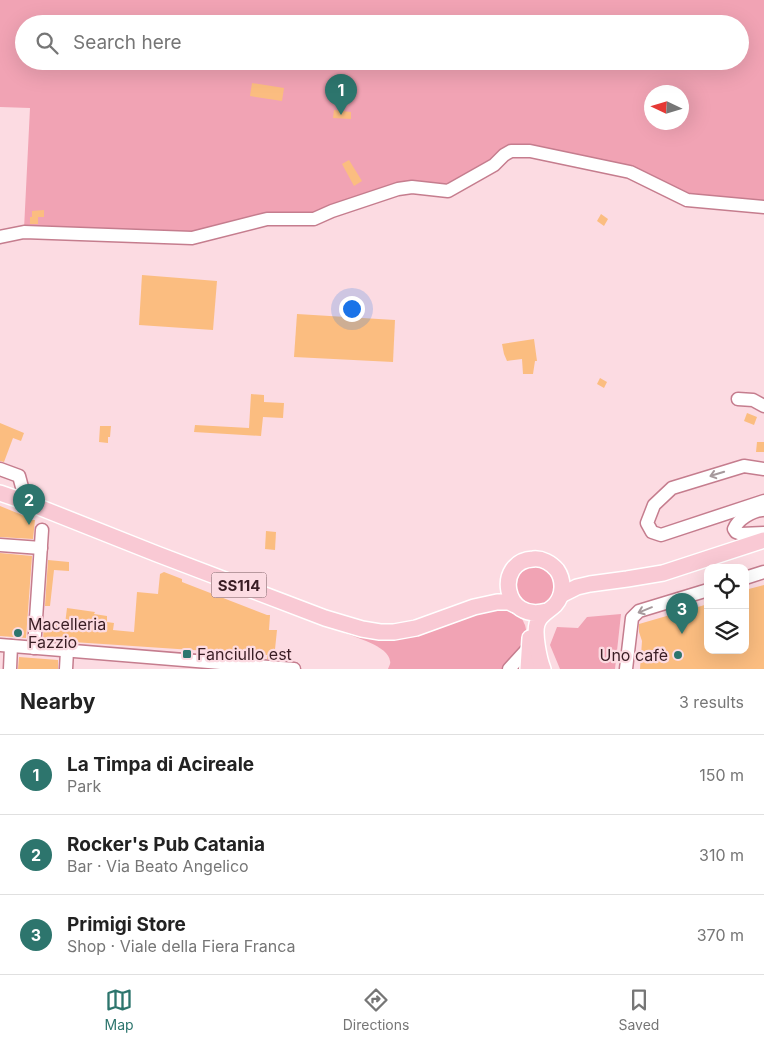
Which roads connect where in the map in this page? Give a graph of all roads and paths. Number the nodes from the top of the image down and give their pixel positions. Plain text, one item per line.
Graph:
1 (764, 207) edge
2 (0, 237) edge
3 (738, 399) dead end
4 (764, 406) edge
5 (0, 469) edge
6 (764, 469) edge
7 (3, 494) edge
8 (764, 501) edge
9 (26, 502) junction
10 (764, 510) edge
11 (42, 530) dead end
12 (764, 533) edge
13 (764, 540) edge
14 (0, 545) edge
15 (40, 548) junction
16 (764, 572) edge
17 (560, 574) junction
18 (749, 577) edge
19 (508, 582) junction
20 (590, 584) junction
21 (704, 591) edge
22 (561, 595) junction
23 (474, 607) junction
24 (519, 608) junction
25 (547, 610) junction
26 (6, 646) edge
27 (34, 648) junction
28 (534, 649) junction
29 (67, 651) junction
30 (10, 669) edge
31 (66, 669) edge
32 (294, 669) edge
33 (509, 669) edge
34 (528, 669) edge
35 (536, 669) edge
36 (543, 669) edge
37 (626, 669) edge

1 - 2 street
3 - 4 street
5 - 9 street
6 -> 8 street
7 - 9 main road, SS114
9 - 23 main road, SS114
10 - 12 street
11 - 15 street
13 - 20 main road
14 - 15 street
15 - 27 street
16 - 18 street
17 - 19 main road
17 - 20 main road
17 - 22 main road
19 - 23 main road
19 - 24 main road
20 - 22 main road
21 -> 37 street
22 - 25 main road
23 - 24 main road
24 - 25 main road
24 - 28 main road
25 - 28 main road
26 - 27 street
26 - 30 street
27 - 29 street
28 - 33 street
28 - 34 main road
28 - 35 main road
28 - 36 main road
29 - 31 street
29 - 32 street

